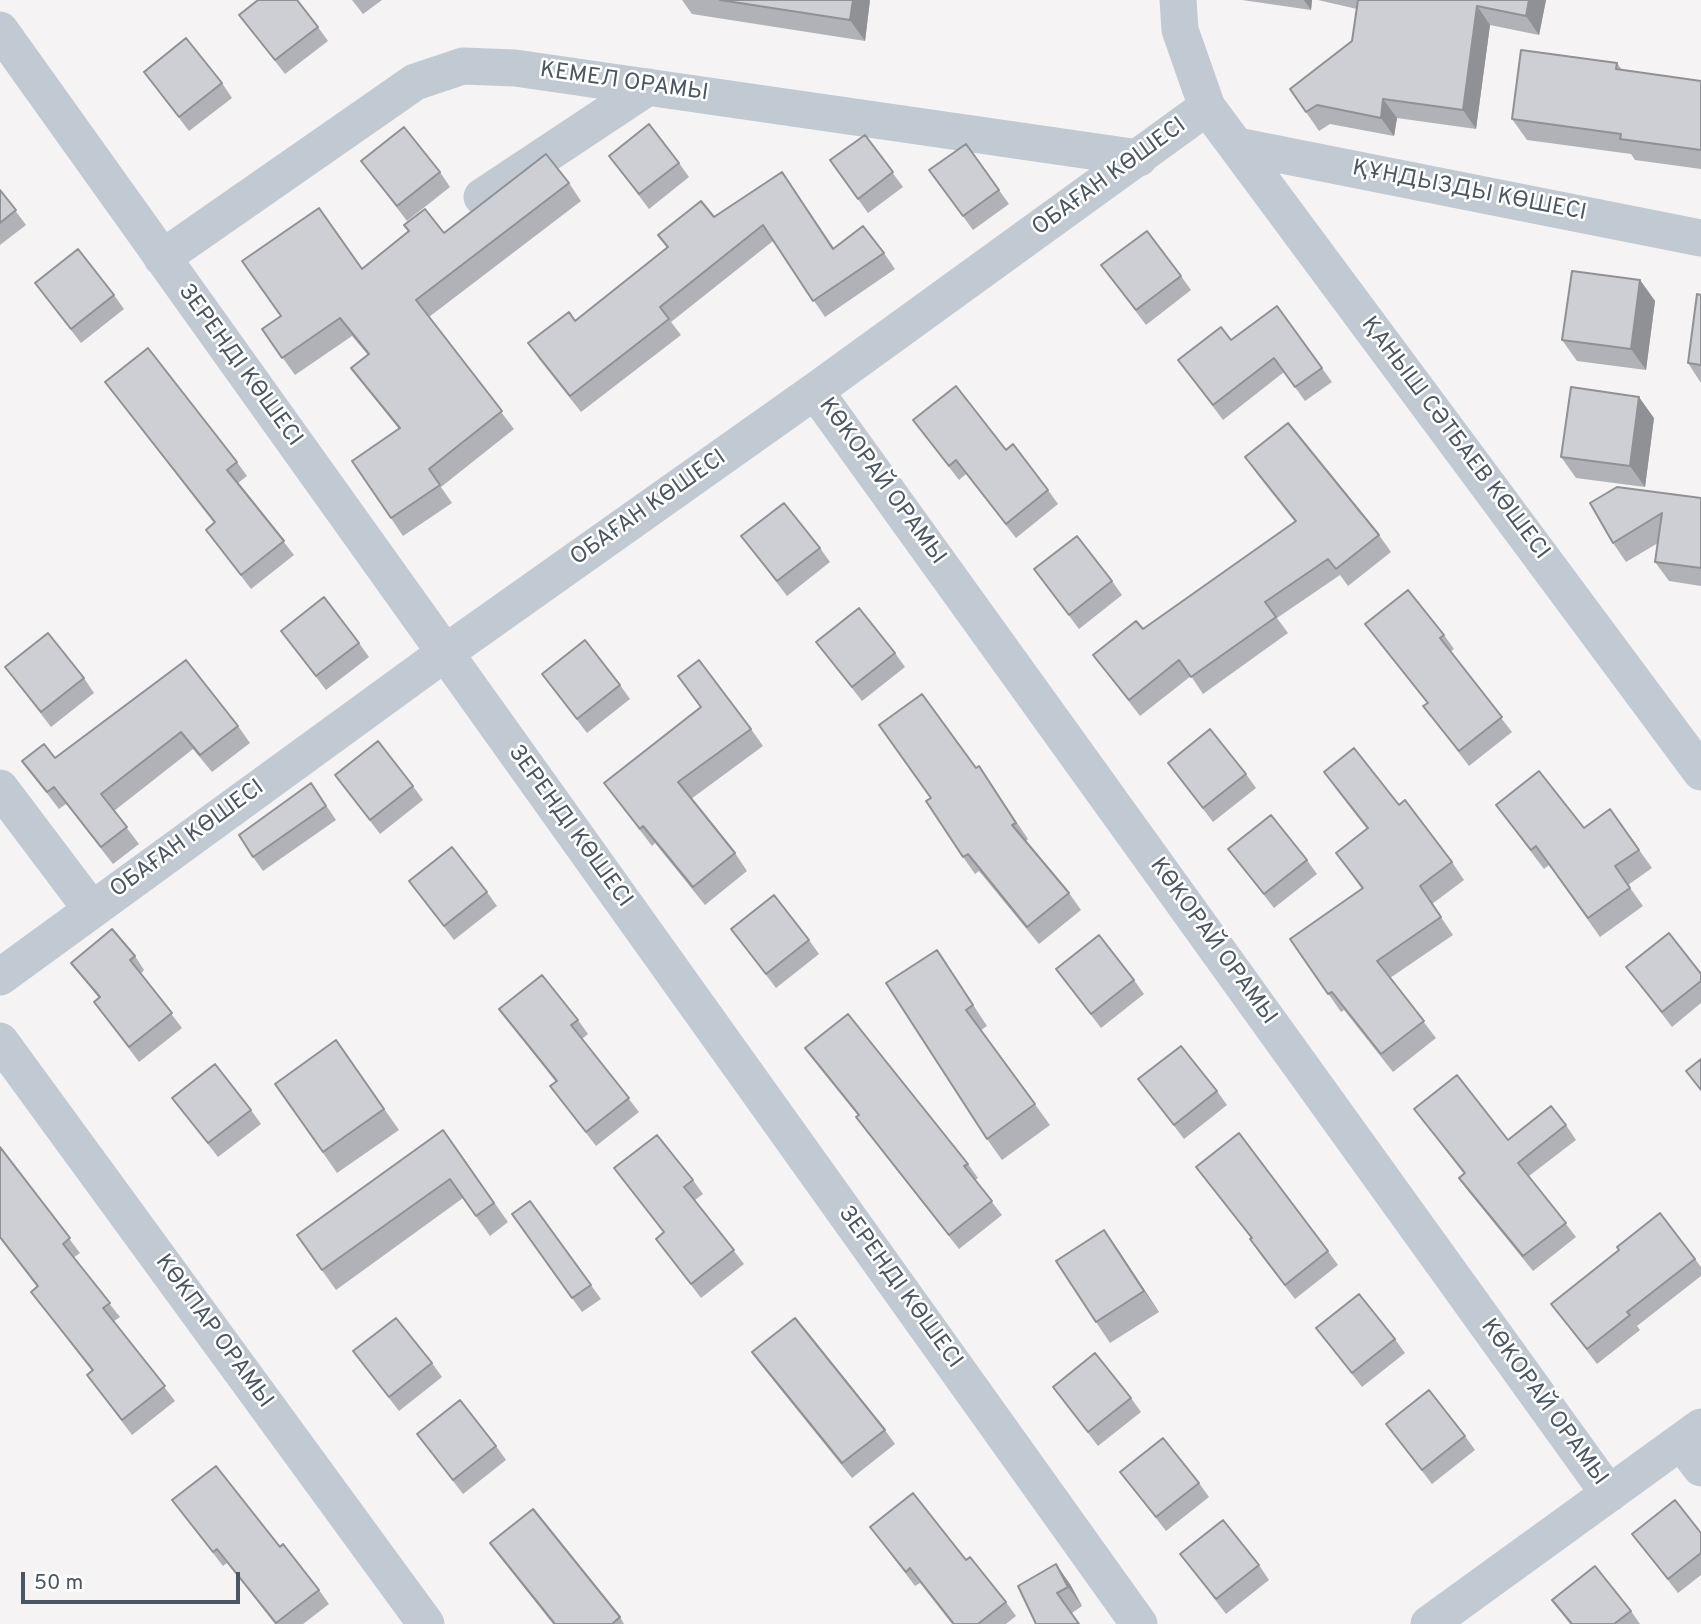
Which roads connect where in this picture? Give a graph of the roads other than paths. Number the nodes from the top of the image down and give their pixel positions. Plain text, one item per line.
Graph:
1 (1178, 0) edge
2 (0, 30) edge
3 (648, 87) junction
4 (1208, 107) junction
5 (1237, 146) junction
6 (1139, 158) junction
7 (482, 197) dead end
8 (1701, 238) edge
9 (162, 258) junction
10 (816, 391) junction
11 (445, 653) junction
12 (1701, 772) edge
13 (0, 788) edge
14 (92, 910) junction
15 (0, 976) edge
16 (0, 1041) edge
17 (1694, 1446) edge
18 (1609, 1494) junction
19 (426, 1624) edge
20 (1139, 1624) edge
21 (1429, 1624) edge

1 - 4 street, ОБАҒАН КӨШЕСІ
2 - 9 street, ЗЕРЕНДІ КӨШЕСІ
3 - 6 street, КЕМЕЛ ОРАМЫ
3 - 7 street
3 - 9 street, КЕМЕЛ ОРАМЫ
4 - 5 street, ҚАНЫШ СӘТБАЕВ КӨШЕСІ
4 - 6 street, ОБАҒАН КӨШЕСІ
5 - 8 street, ҚҰНДЫЗДЫ КӨШЕСІ
5 - 12 street, ҚАНЫШ СӘТБАЕВ КӨШЕСІ
6 - 10 street, ОБАҒАН КӨШЕСІ
9 - 11 street, ЗЕРЕНДІ КӨШЕСІ
10 - 11 street, ОБАҒАН КӨШЕСІ
10 - 18 street, КӨКОРАЙ ОРАМЫ
11 - 14 street, ОБАҒАН КӨШЕСІ
11 - 20 street, ЗЕРЕНДІ КӨШЕСІ
13 - 14 street
14 - 15 street, ОБАҒАН КӨШЕСІ
16 - 19 street, КӨКПАР ОРАМЫ
17 - 18 street
18 - 21 street

